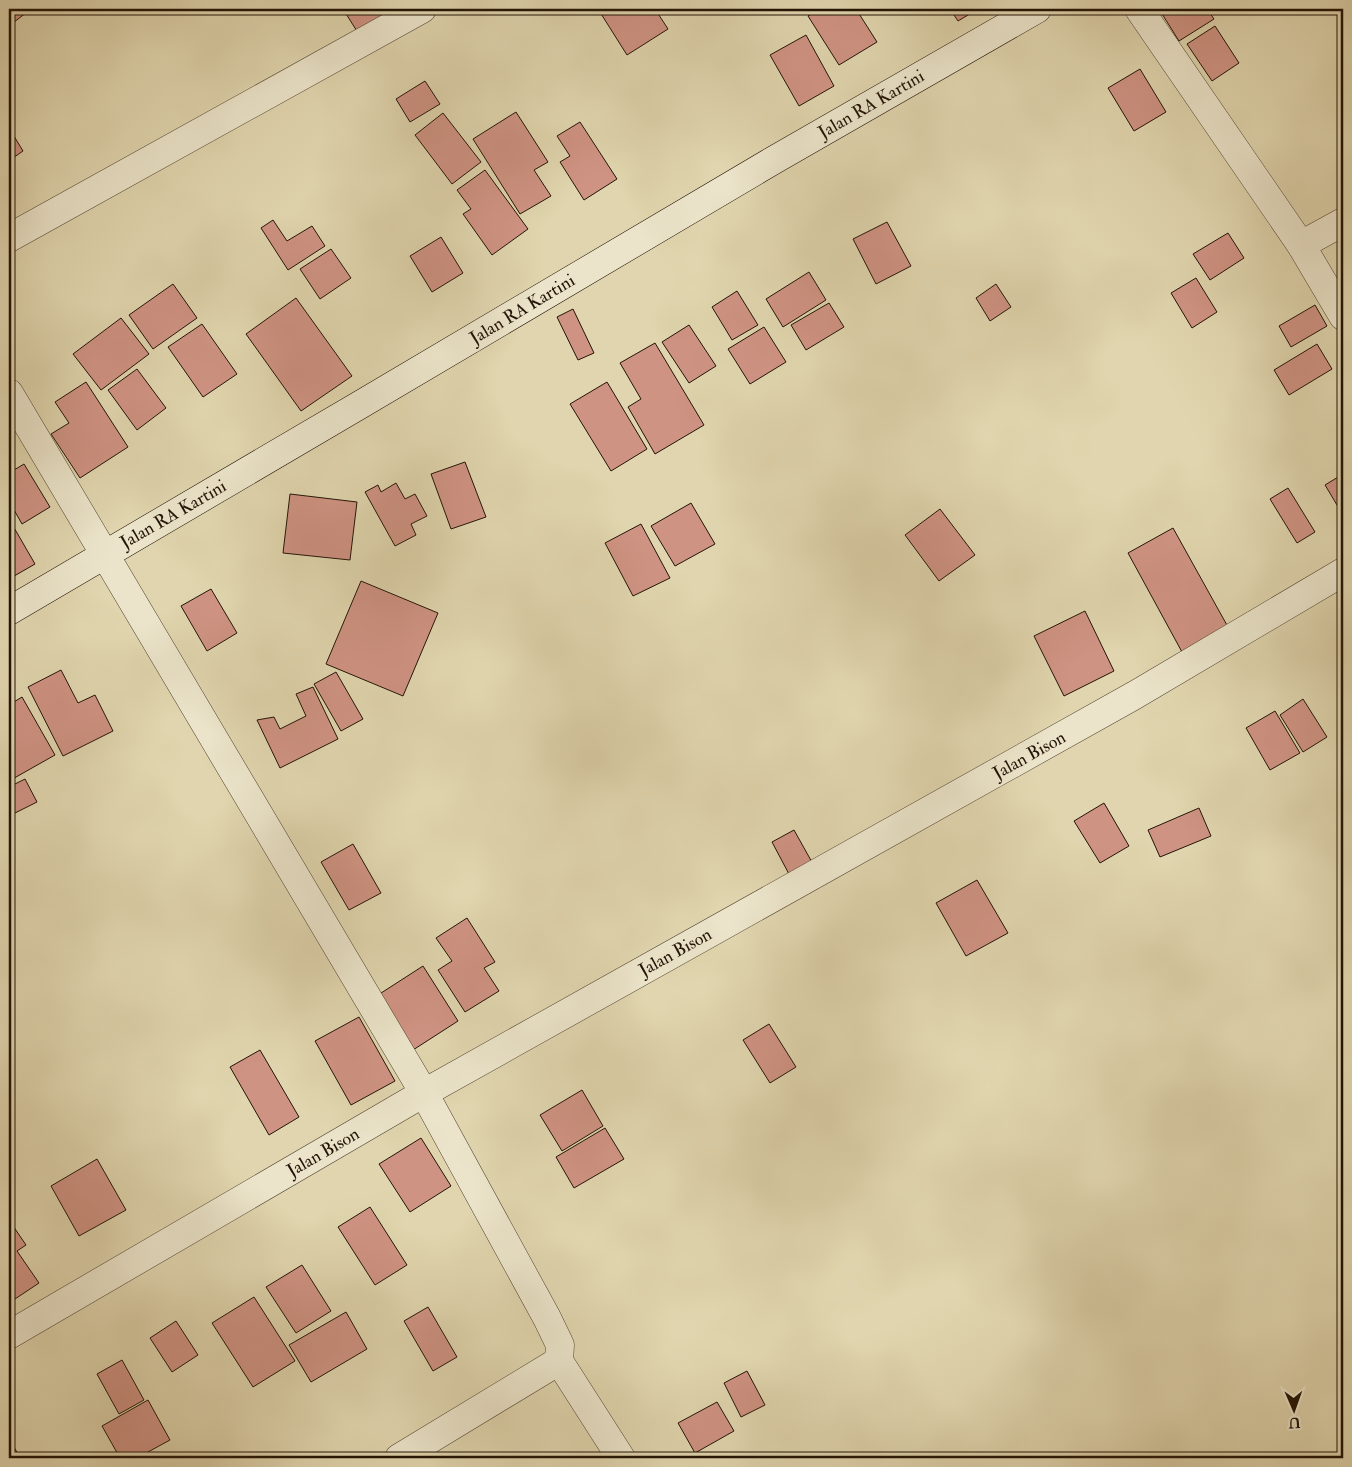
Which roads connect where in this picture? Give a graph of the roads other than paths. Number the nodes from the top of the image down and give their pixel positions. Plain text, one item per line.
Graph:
1 (422, 9) edge
2 (1037, 9) edge
3 (1139, 9) edge
4 (1343, 222) edge
5 (9, 238) edge
6 (1301, 245) junction
7 (1343, 316) edge
8 (9, 393) edge
9 (104, 554) junction
10 (1343, 572) edge
11 (9, 611) edge
12 (424, 1093) junction
13 (9, 1336) edge
14 (559, 1361) junction
15 (398, 1458) edge
16 (621, 1458) edge

1 - 5 street
2 - 9 street, Jalan RA Kartini
3 - 6 street
4 - 6 street
6 - 7 street
8 - 9 street
9 - 11 street, Jalan RA Kartini
9 - 12 street
10 - 12 street, Jalan Bison
12 - 13 street, Jalan Bison
12 - 14 street
14 - 15 street
14 - 16 street

